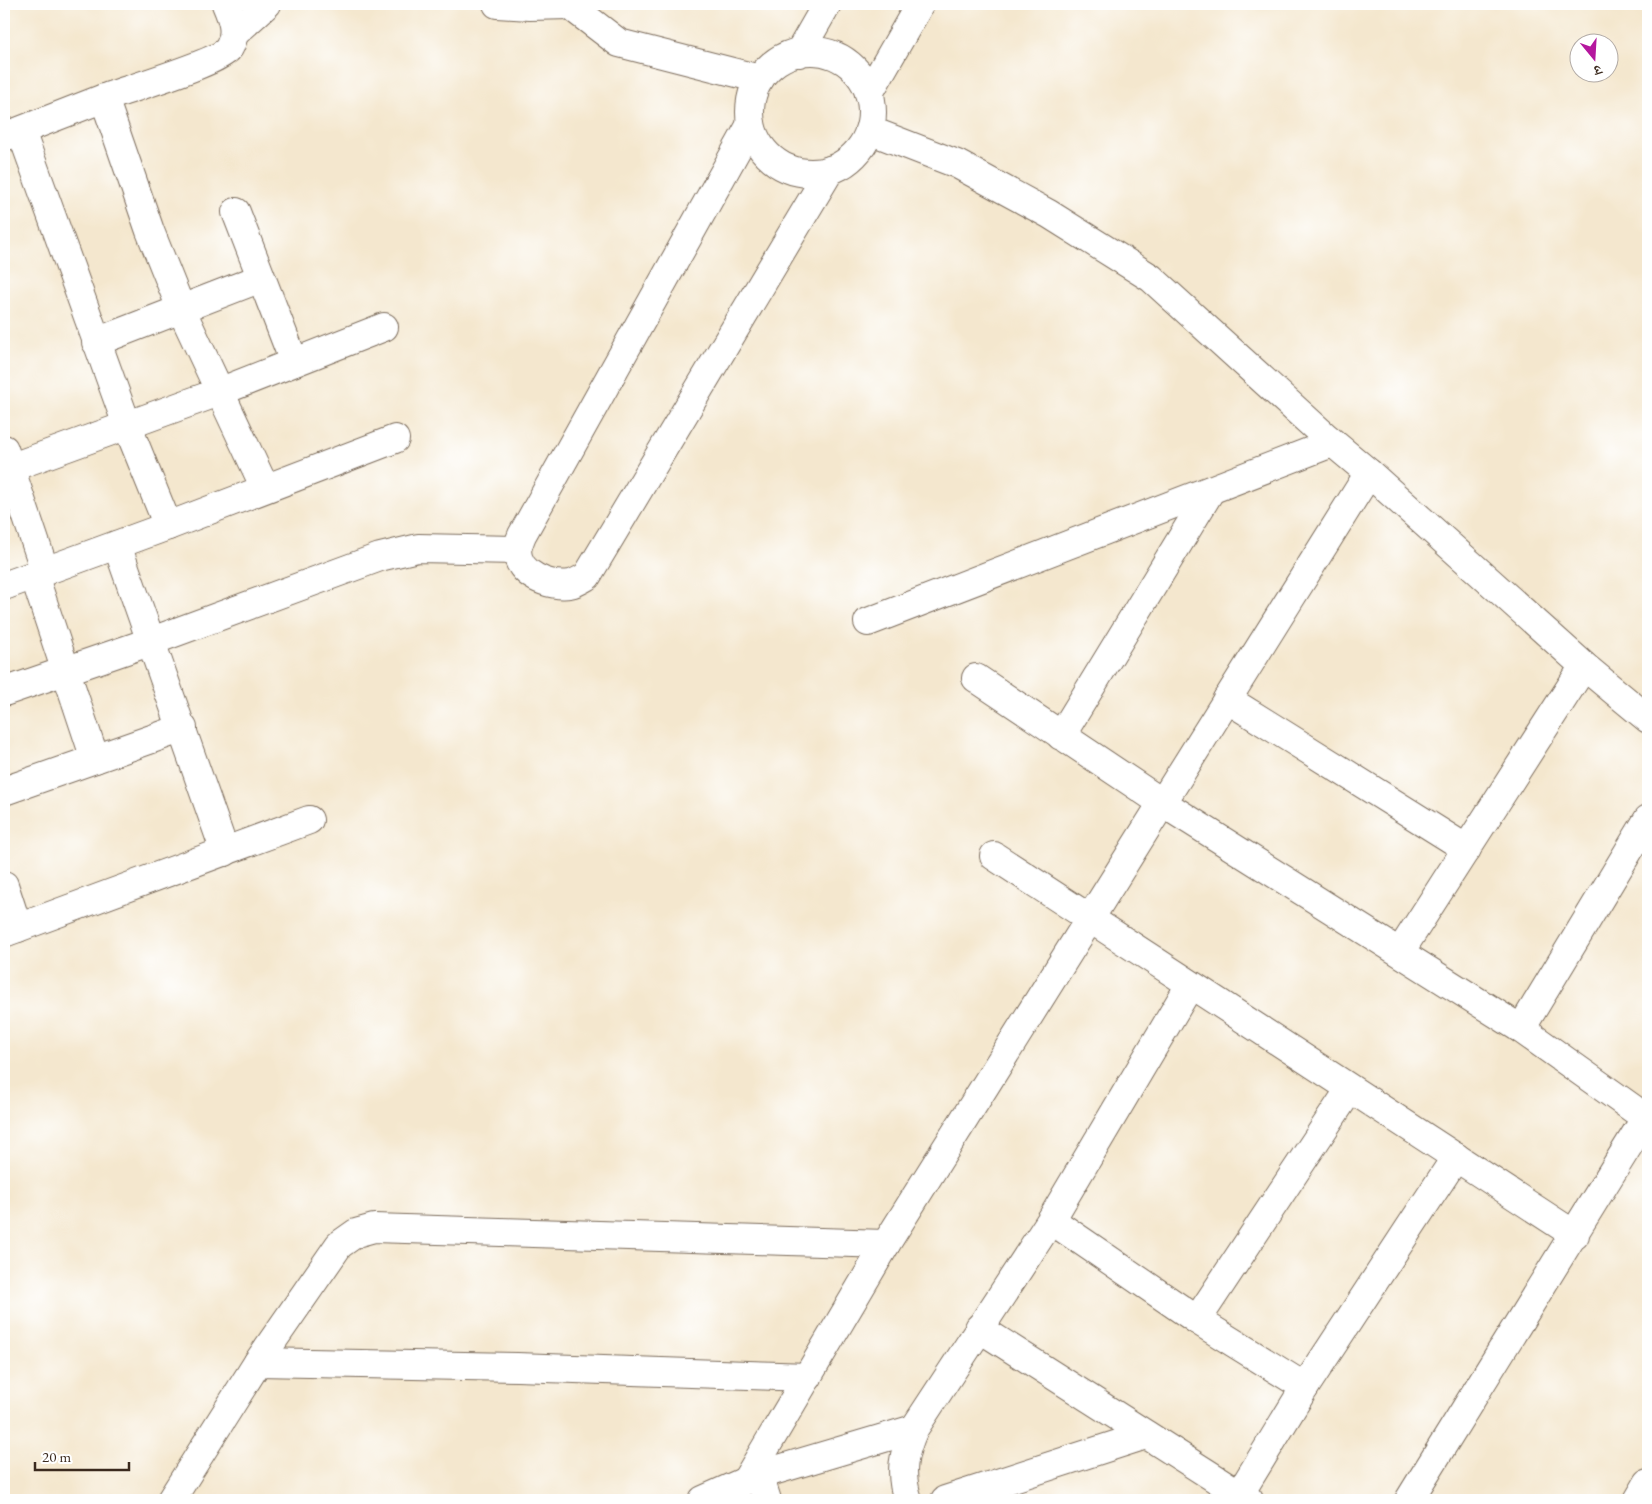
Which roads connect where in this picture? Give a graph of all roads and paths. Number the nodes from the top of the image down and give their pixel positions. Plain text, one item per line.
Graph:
1 (226, 4) edge
2 (267, 4) edge
3 (497, 4) edge
4 (569, 4) edge
5 (828, 4) edge
6 (920, 4) edge
7 (234, 33) junction
8 (799, 52) junction
9 (760, 79) junction
10 (869, 93) junction
11 (104, 98) junction
12 (751, 124) junction
13 (869, 130) junction
14 (12, 134) edge
15 (830, 170) junction
16 (236, 212) dead end
17 (262, 278) junction
18 (182, 311) junction
19 (384, 327) dead end
20 (96, 342) junction
21 (294, 362) junction
22 (219, 392) junction
23 (126, 425) junction
24 (395, 439) dead end
25 (1332, 443) junction
26 (6, 462) edge
27 (1369, 473) junction
28 (265, 488) junction
29 (1211, 490) junction
30 (168, 526) junction
31 (117, 544) junction
32 (517, 550) junction
33 (40, 573) junction
34 (4, 586) edge
35 (868, 622) dead end
36 (152, 641) junction
37 (1584, 666) junction
38 (67, 670) junction
39 (976, 678) dead end
40 (4, 692) edge
41 (1227, 699) junction
42 (1646, 711) edge
43 (183, 728) junction
44 (1061, 736) junction
45 (95, 759) junction
46 (4, 791) edge
47 (1161, 802) junction
48 (1648, 819) edge
49 (309, 820) dead end
50 (1467, 849) junction
51 (225, 852) junction
52 (994, 856) dead end
53 (4, 885) edge
54 (1089, 920) junction
55 (11, 930) edge
56 (1400, 952) junction
57 (1190, 985) junction
58 (1521, 1029) junction
59 (1350, 1089) junction
60 (1647, 1116) edge
61 (1456, 1157) junction
62 (1051, 1220) junction
63 (1574, 1235) junction
64 (886, 1244) junction
65 (1197, 1320) junction
66 (979, 1328) junction
67 (258, 1362) junction
68 (808, 1377) junction
69 (1305, 1387) junction
70 (914, 1429) junction
71 (1146, 1434) junction
72 (753, 1477) junction
73 (1648, 1484) edge
74 (1242, 1498) edge
75 (170, 1500) edge
76 (703, 1500) edge
77 (767, 1500) edge
78 (908, 1500) edge
79 (945, 1500) edge
80 (1409, 1500) edge
81 (1638, 1500) edge

1 - 7 street
2 - 7 street
3 - 4 street
4 - 9 street
5 - 8 street
6 - 10 street
7 - 11 street
8 - 9 street
8 - 10 street
9 - 12 street
10 - 13 street
11 - 14 street
11 - 18 street
12 - 15 street
12 - 32 street
13 - 15 street
13 - 25 street
14 - 20 street
15 - 32 street
16 - 17 street
17 - 18 street
17 - 21 street
18 - 20 street
18 - 22 street
19 - 21 street
20 - 23 street
21 - 22 street
22 - 23 street
22 - 28 street
23 - 26 street
23 - 30 street
24 - 28 street
25 - 27 street
25 - 29 street
26 - 33 street
27 - 37 street
27 - 41 street
28 - 30 street
29 - 35 street
29 - 44 street
30 - 31 street
31 - 33 street
31 - 36 street
32 - 36 street
33 - 34 street
33 - 38 street
36 - 38 street
36 - 43 street
37 - 42 street
37 - 50 street
38 - 40 street
38 - 45 street
39 - 44 street
41 - 47 street
41 - 50 street
43 - 45 street
43 - 51 street
44 - 47 street
45 - 46 street
47 - 54 street
47 - 56 street
48 - 58 street
49 - 51 street
50 - 56 street
51 - 55 street
52 - 54 street
53 - 55 street
54 - 57 street
54 - 64 street
56 - 58 street
57 - 59 street
57 - 62 street
58 - 60 street
59 - 61 street
59 - 65 street
60 - 63 street
61 - 63 street
61 - 69 street
62 - 65 street
62 - 66 street
63 - 80 street
64 - 67 street
64 - 68 street
65 - 69 street
66 - 70 street
66 - 71 street
67 - 68 street
67 - 75 street
68 - 72 street
69 - 74 street
70 - 72 street
70 - 78 street
71 - 74 street
71 - 79 street
72 - 76 street
72 - 77 street
73 - 81 street

